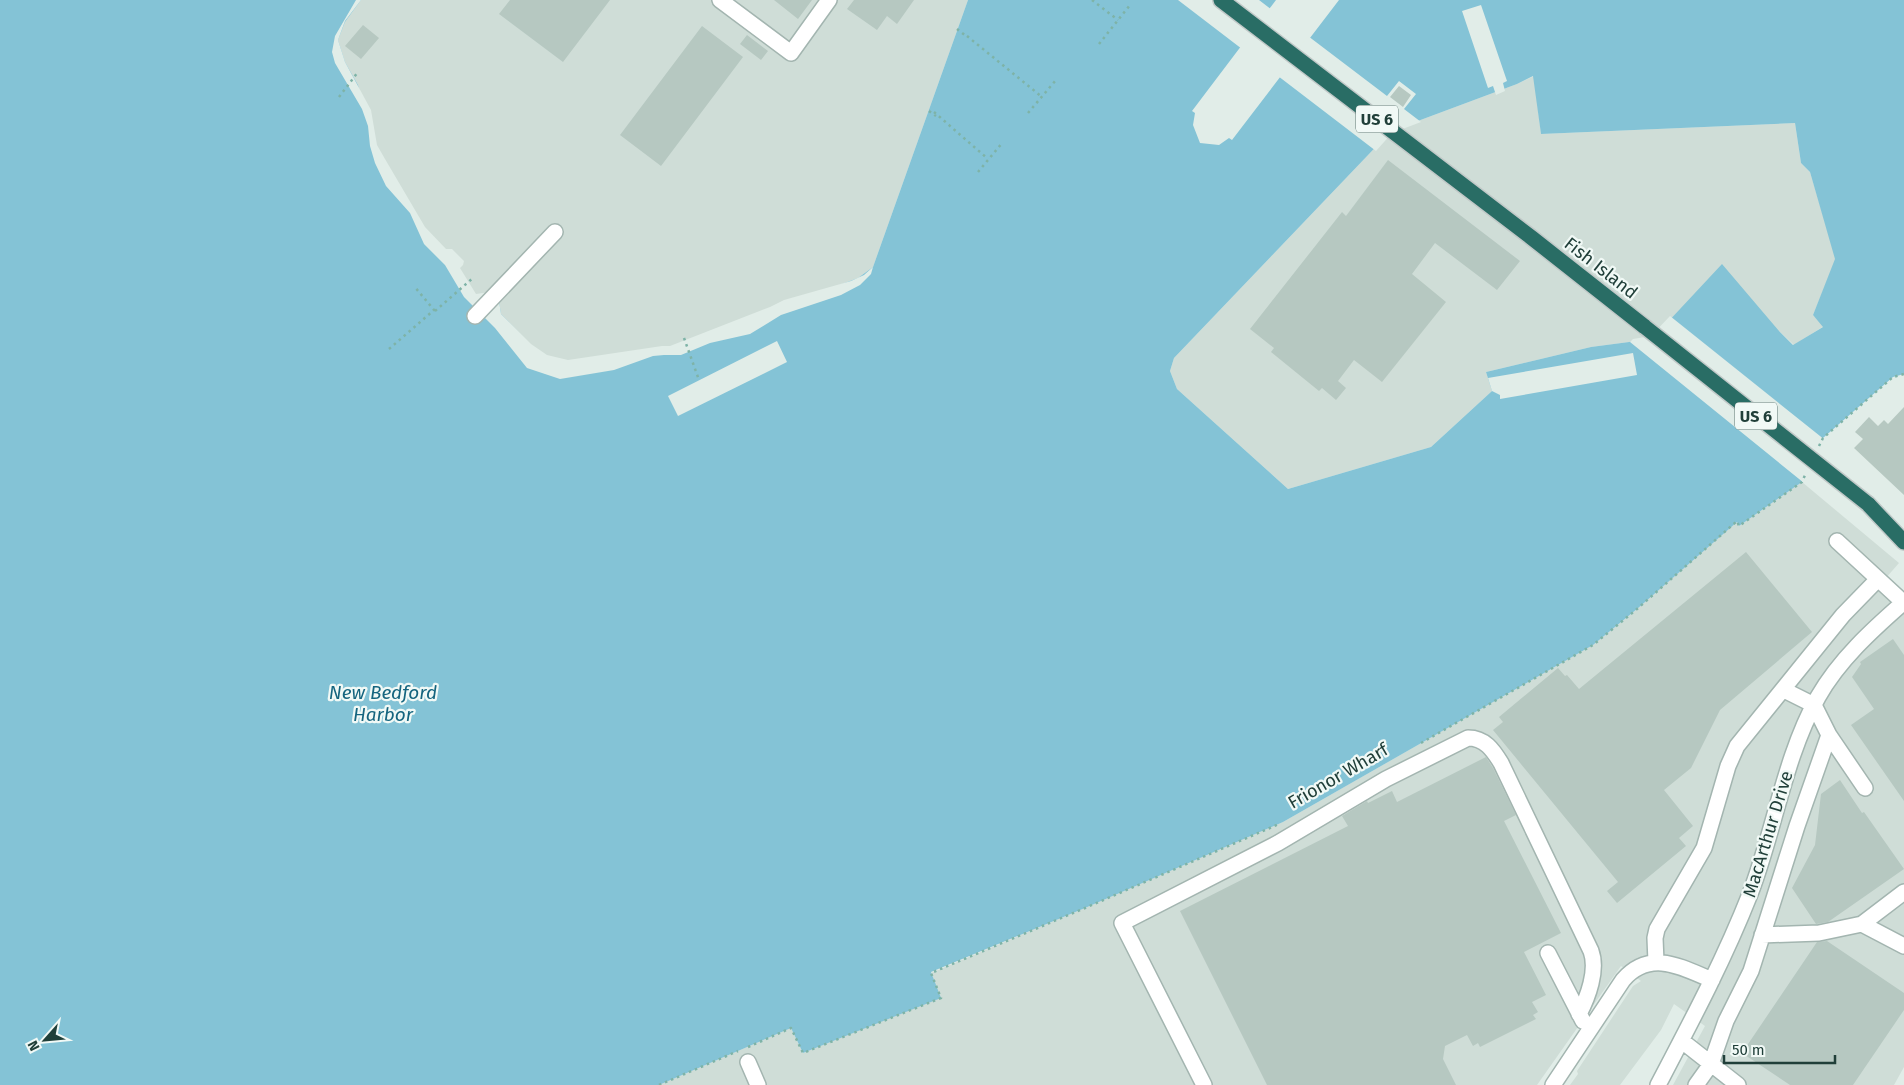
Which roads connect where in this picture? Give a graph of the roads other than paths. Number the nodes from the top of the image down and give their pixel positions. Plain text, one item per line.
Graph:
1 (720, 0) edge
2 (829, 0) edge
3 (1221, 0) edge
4 (555, 232) dead end
5 (475, 316) dead end
6 (1868, 504) junction
7 (1904, 526) edge
8 (1837, 541) dead end
9 (1904, 542) edge
10 (1878, 579) junction
11 (1902, 609) edge
12 (1784, 690) junction
13 (1814, 705) junction
14 (1829, 735) junction
15 (1865, 788) dead end
16 (1904, 892) edge
17 (1862, 924) junction
18 (1762, 935) junction
19 (1904, 946) edge
20 (1548, 953) dead end
21 (1656, 962) junction
22 (1712, 980) junction
23 (1591, 984) junction
24 (1614, 993) junction
25 (1579, 1014) junction
26 (1588, 1032) junction
27 (1682, 1041) junction
28 (745, 1053) road end
29 (1711, 1064) junction
30 (758, 1085) edge
31 (1204, 1085) edge
32 (1553, 1085) edge
33 (1658, 1085) edge
34 (1696, 1085) edge
35 (1738, 1085) edge

1 - 2 street
3 - 6 highway, Fish Island / US 6, bridge
4 - 5 street
6 - 7 highway, US 6
6 - 9 highway, US 6
8 - 10 street
10 - 11 street
10 - 12 street
11 - 13 street, MacArthur Drive
12 - 13 street
12 - 21 street
13 - 14 street
13 - 22 street, MacArthur Drive
14 - 15 street
14 - 18 street
16 - 17 street
17 - 18 street
17 - 19 street
18 - 29 street
20 - 25 street
21 - 22 street
21 - 24 street
22 - 27 street, MacArthur Drive
23 - 24 street
23 - 25 street
23 - 31 street
24 - 26 street
25 - 26 street
26 - 32 street
27 - 29 street
27 - 33 street, MacArthur Drive
28 - 30 street
29 - 34 street
29 - 35 street

